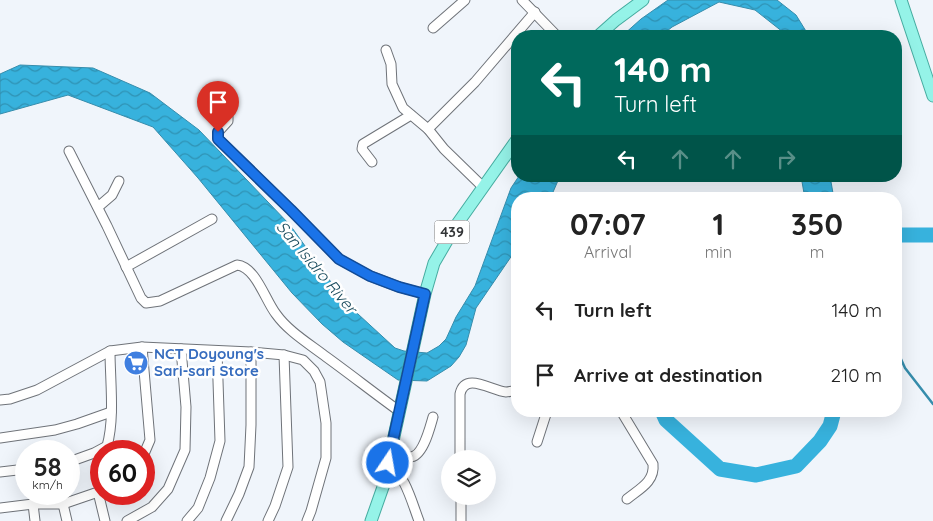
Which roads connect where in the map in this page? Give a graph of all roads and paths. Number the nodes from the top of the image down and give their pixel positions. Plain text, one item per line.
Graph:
1 (465, 0) edge
2 (522, 0) edge
3 (643, 0) edge
4 (900, 0) edge
5 (535, 12) junction
6 (433, 28) dead end
7 (520, 30) edge
8 (552, 30) edge
9 (605, 30) edge
10 (511, 40) edge
11 (386, 50) dead end
12 (211, 92) dead end
13 (933, 96) edge
14 (411, 115) junction
15 (428, 129) junction
16 (511, 148) edge
17 (69, 151) dead end
18 (372, 162) dead end
19 (119, 181) dead end
20 (483, 187) junction
21 (98, 207) junction
22 (212, 219) dead end
23 (126, 267) junction
24 (425, 294) junction
25 (142, 347) junction
26 (181, 349) junction
27 (110, 351) junction
28 (217, 351) junction
29 (251, 352) junction
30 (284, 355) junction
31 (511, 392) edge
32 (0, 400) edge
33 (399, 411) junction
34 (111, 412) junction
35 (433, 417) dead end
36 (545, 417) edge
37 (625, 417) edge
38 (0, 438) edge
39 (150, 440) edge
40 (537, 442) dead end
41 (460, 450) edge
42 (80, 458) edge
43 (389, 458) junction
44 (15, 470) edge
45 (0, 472) edge
46 (627, 499) dead end
47 (25, 505) edge
48 (33, 505) edge
49 (63, 505) edge
50 (102, 505) edge
51 (461, 505) edge
52 (0, 508) edge
53 (35, 521) edge
54 (67, 521) edge
55 (106, 521) edge
56 (127, 521) edge
57 (187, 521) edge
58 (226, 521) edge
59 (268, 521) edge
60 (307, 521) edge
61 (371, 521) edge
62 (419, 521) edge
63 (461, 521) edge

1 - 6 street
2 - 5 street
3 - 9 main road
4 - 13 main road
5 - 7 street
5 - 8 street
10 - 15 street
11 - 14 street
12 - 24 street
14 - 15 street
14 - 18 street
15 - 20 street
16 - 20 main road, 439
17 - 21 street
19 - 21 street
20 - 24 main road, 439
21 - 23 street
22 - 23 street
23 - 33 street
24 - 33 main road, 439
25 - 26 street
25 - 27 street
25 - 39 street
26 - 28 street
26 - 56 street
27 - 32 street
27 - 34 street
28 - 29 street
28 - 57 street
29 - 30 street
29 - 58 street
30 - 59 street
30 - 60 street
31 - 41 street
33 - 43 main road, 439
34 - 38 street
34 - 42 street
35 - 43 street
36 - 40 street
37 - 46 street
43 - 61 main road, 439
43 - 62 street
44 - 45 street
47 - 52 street
48 - 53 street
49 - 54 street
50 - 55 street
51 - 63 street

